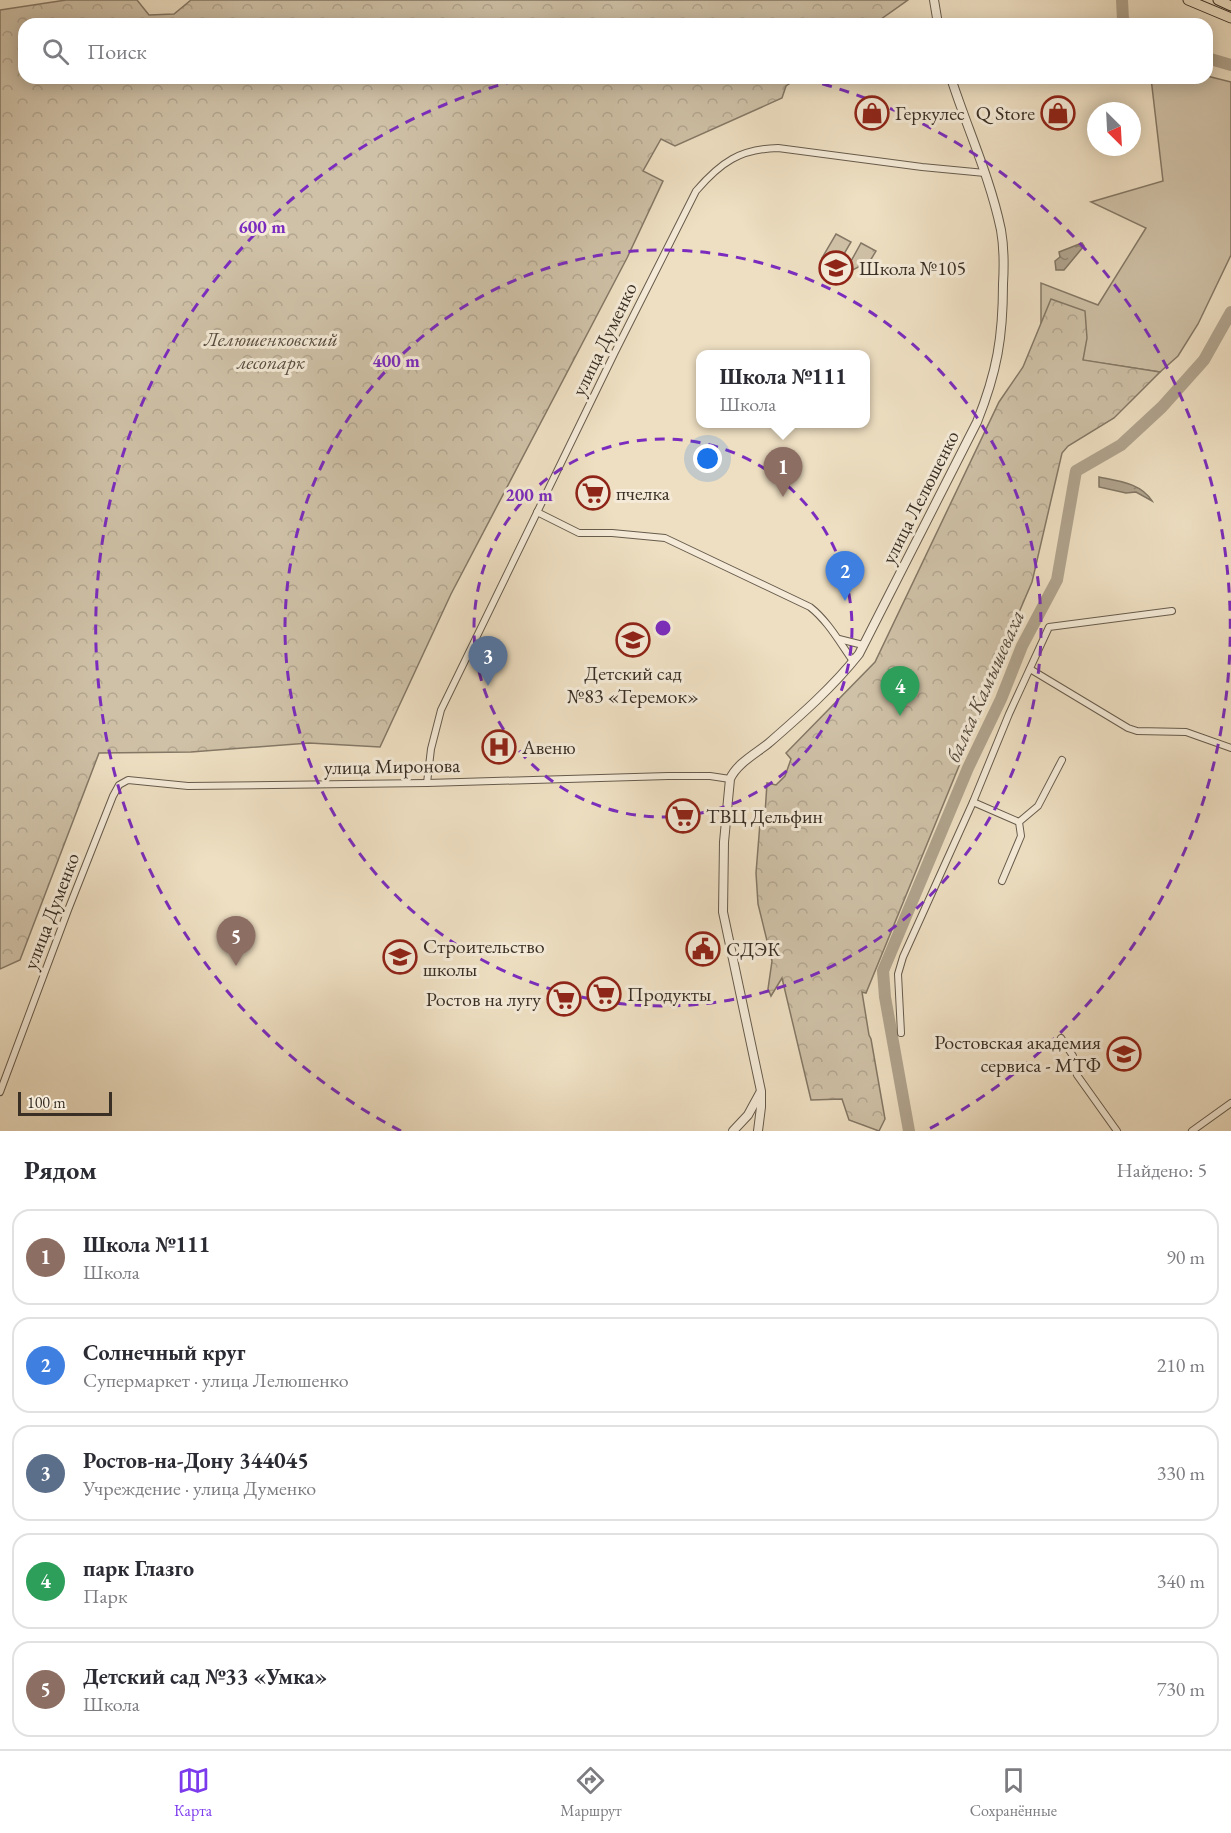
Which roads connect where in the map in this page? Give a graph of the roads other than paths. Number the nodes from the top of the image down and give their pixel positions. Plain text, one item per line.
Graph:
1 (934, 0) edge
2 (1188, 0) edge
3 (1218, 0) edge
4 (1231, 6) edge
5 (937, 18) edge
6 (1231, 18) edge
7 (953, 84) edge
8 (985, 173) junction
9 (537, 512) junction
10 (1172, 611) dead end
11 (838, 638) junction
12 (863, 645) junction
13 (853, 661) junction
14 (1030, 669) junction
15 (1231, 747) edge
16 (1062, 760) dead end
17 (730, 779) junction
18 (128, 780) joint
19 (427, 783) junction
20 (973, 802) junction
21 (1019, 822) junction
22 (1002, 881) dead end
23 (901, 1033) dead end
24 (1061, 1038) dead end
25 (761, 1091) junction
26 (0, 1092) edge
27 (1231, 1103) edge
28 (733, 1131) edge
29 (758, 1131) edge
30 (1117, 1131) edge
31 (1192, 1131) edge

1 - 5 street
2 - 6 main road
3 - 4 main road
7 - 8 street, улица Лелюшенко
8 - 9 street, улица Думенко
8 - 12 street, улица Лелюшенко
9 - 11 street
9 - 19 street, улица Думенко
10 - 14 street
11 - 12 street
11 - 13 street
12 - 13 street, улица Лелюшенко
13 - 17 street, улица Лелюшенко
14 - 15 street
14 - 20 street
16 - 21 street
17 - 19 street, улица Миронова
17 - 25 street
18 - 19 street, улица Миронова
18 - 26 street, улица Думенко
20 - 21 street
20 - 23 street
21 - 22 street
24 - 30 street
25 - 28 street
25 - 29 street
27 - 31 street

